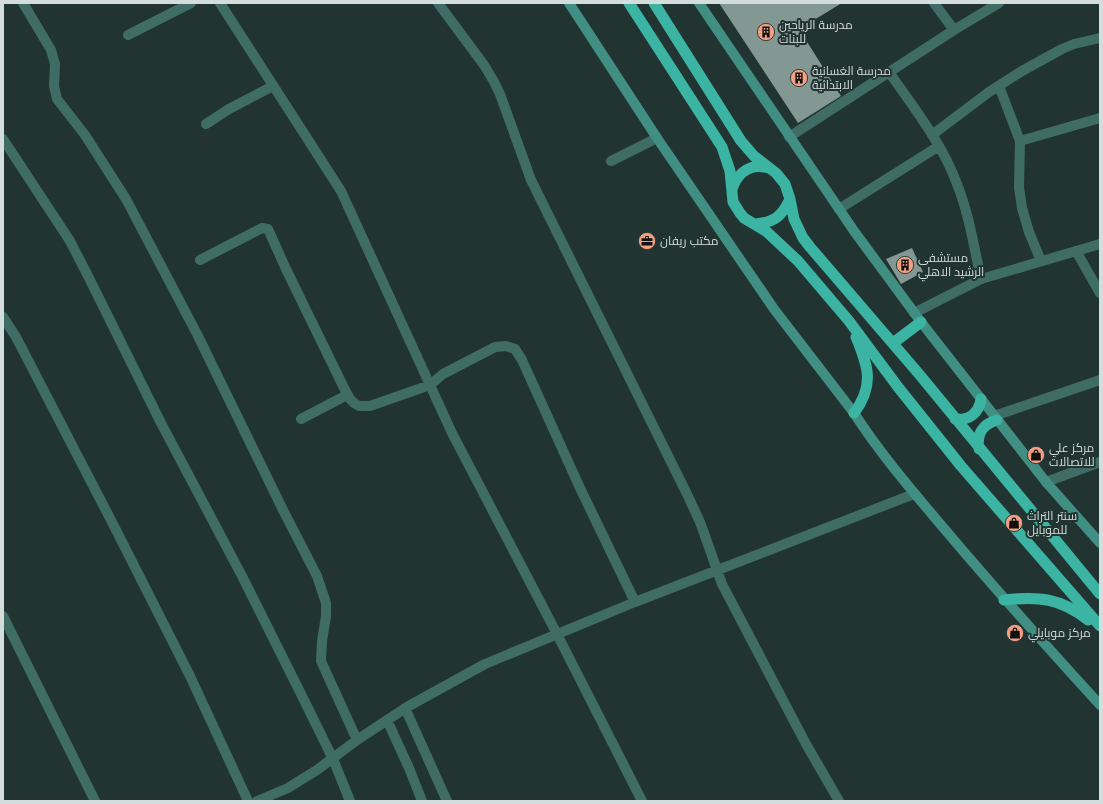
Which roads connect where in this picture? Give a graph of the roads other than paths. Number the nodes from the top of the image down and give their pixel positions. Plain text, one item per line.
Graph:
1 (23, 3) edge
2 (191, 3) edge
3 (220, 3) edge
4 (438, 3) edge
5 (569, 3) edge
6 (629, 3) edge
7 (654, 3) edge
8 (699, 3) edge
9 (934, 3) edge
10 (997, 3) edge
11 (954, 30) junction
12 (128, 35) dead end
13 (1100, 38) edge
14 (889, 72) junction
15 (273, 86) junction
16 (999, 86) junction
17 (1100, 118) edge
18 (206, 124) dead end
19 (932, 135) junction
20 (790, 137) junction
21 (657, 138) junction
22 (3, 139) edge
23 (1020, 141) junction
24 (939, 146) junction
25 (611, 161) dead end
26 (770, 168) junction
27 (732, 189) junction
28 (790, 199) junction
29 (839, 209) junction
30 (756, 224) junction
31 (1100, 244) edge
32 (1076, 251) junction
33 (200, 260) dead end
34 (1041, 261) junction
35 (981, 279) junction
36 (1100, 293) edge
37 (3, 317) edge
38 (917, 318) junction
39 (849, 321) junction
40 (893, 343) junction
41 (1100, 380) edge
42 (430, 385) junction
43 (347, 395) junction
44 (981, 399) junction
45 (854, 413) junction
46 (996, 418) junction
47 (301, 419) dead end
48 (955, 419) junction
49 (979, 448) junction
50 (1100, 462) edge
51 (1046, 482) junction
52 (914, 494) junction
53 (1100, 543) edge
54 (716, 571) junction
55 (1100, 594) edge
56 (1004, 600) junction
57 (635, 602) junction
58 (3, 616) edge
59 (1100, 626) edge
60 (1100, 631) edge
61 (557, 634) junction
62 (1100, 705) edge
63 (405, 708) junction
64 (387, 720) junction
65 (357, 740) junction
66 (333, 759) junction
67 (96, 801) edge
68 (248, 801) edge
69 (257, 801) edge
70 (350, 801) edge
71 (422, 801) edge
72 (447, 801) edge
73 (642, 801) edge
74 (840, 801) edge

1 - 65 street
2 - 12 street
3 - 15 street
4 - 54 street
5 - 21 main road
6 - 27 highway
7 - 26 highway
8 - 20 main road
9 - 11 street
10 - 11 street
11 - 14 street
13 - 16 street
14 - 19 street
14 - 20 street
15 - 18 street
15 - 42 street
16 - 19 street
16 - 23 street
17 - 23 street
19 - 24 street
20 - 29 main road
21 - 25 street
21 - 45 main road
22 - 66 street
23 - 34 street
24 - 29 street
24 - 35 street
26 - 27 highway
26 - 28 highway
27 - 30 highway
28 - 30 highway
28 - 40 highway
29 - 38 main road
30 - 39 highway
31 - 32 street
32 - 34 street
32 - 36 street
33 - 43 street
34 - 35 street
35 - 38 street
37 - 68 street
38 - 40 highway
38 - 44 main road
39 - 45 highway
39 - 59 highway
40 - 48 highway
41 - 46 street
42 - 43 street
42 - 57 street
42 - 61 street
43 - 47 street
44 - 46 main road
44 - 48 highway
45 - 52 main road
46 - 49 highway
46 - 51 main road
48 - 49 highway
49 - 55 highway
50 - 51 street
51 - 53 main road
52 - 54 street
52 - 56 main road
54 - 57 street
54 - 74 street
56 - 60 highway
56 - 62 main road
57 - 61 street
58 - 67 street
61 - 63 street
61 - 73 street
63 - 64 street
63 - 72 street
64 - 65 street
64 - 71 street
65 - 66 street
66 - 69 street
66 - 70 street

